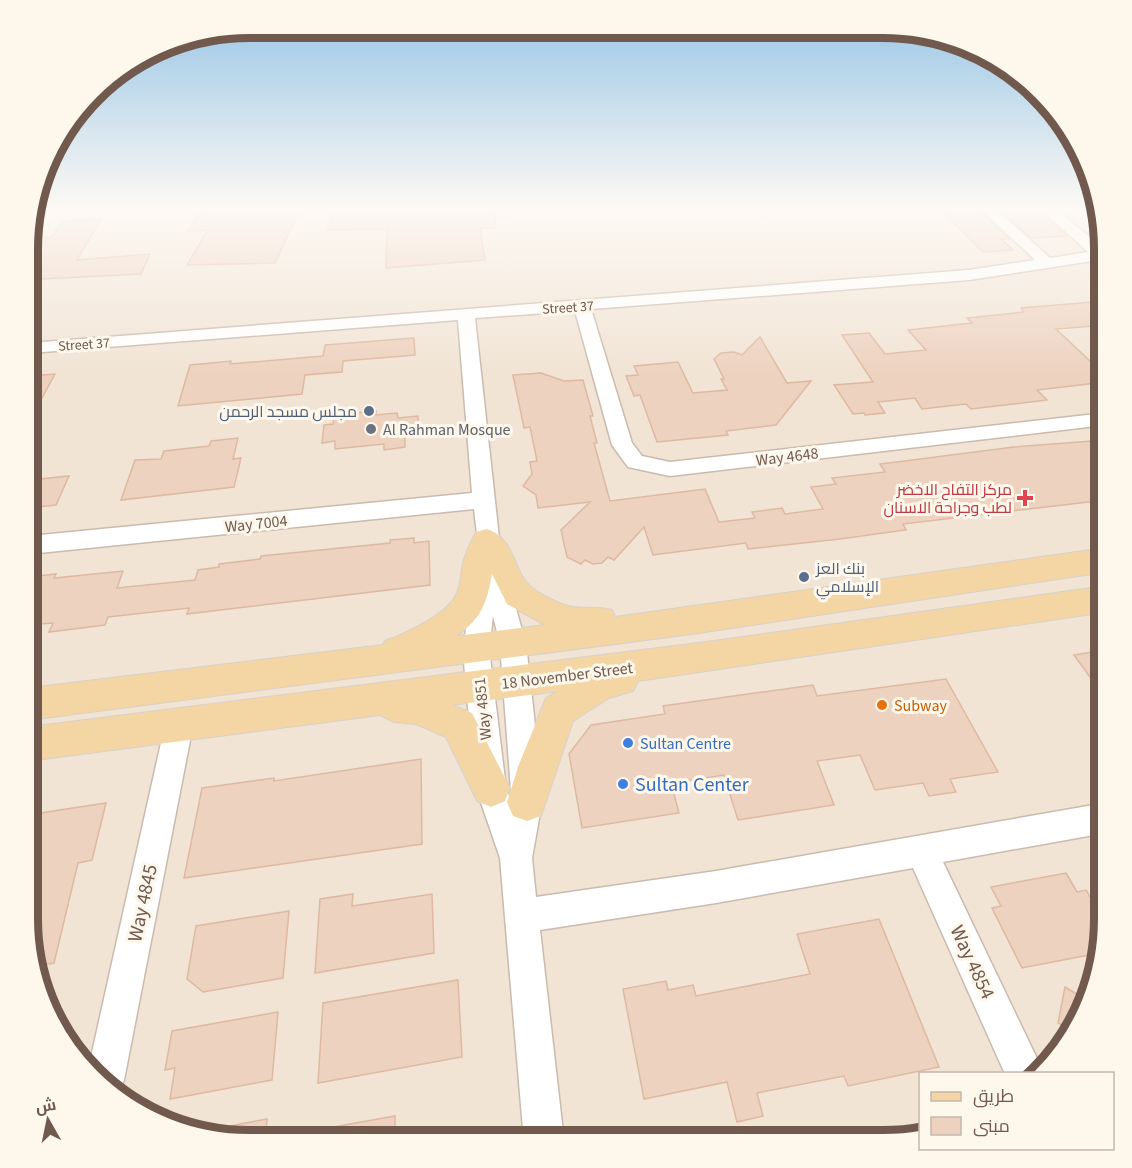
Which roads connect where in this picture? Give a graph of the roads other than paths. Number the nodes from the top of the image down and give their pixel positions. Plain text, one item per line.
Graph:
1 (1048, 264) joint
2 (1051, 264) edge
3 (582, 306) junction
4 (466, 315) junction
5 (38, 347) edge
6 (1094, 420) edge
7 (483, 500) junction
8 (38, 544) edge
9 (488, 548) junction
10 (1094, 562) edge
11 (1094, 601) edge
12 (692, 621) junction
13 (513, 644) junction
14 (476, 650) junction
15 (714, 656) junction
16 (354, 664) junction
17 (517, 682) junction
18 (479, 687) junction
19 (38, 703) edge
20 (295, 710) junction
21 (178, 725) junction
22 (38, 743) edge
23 (491, 788) junction
24 (527, 802) junction
25 (1094, 820) edge
26 (921, 851) junction
27 (516, 858) junction
28 (522, 916) junction
29 (1024, 1072) edge
30 (106, 1075) edge
31 (543, 1130) edge

1 - 2 street, Street 37
1 - 3 street, Street 37
3 - 4 street, Street 37
3 - 6 street, Way 4648
4 - 5 street, Street 37
4 - 7 street, Way 4851
7 - 8 street, Way 7004
7 - 9 street, Way 4851
9 - 12 main road
9 - 13 street, Way 4851
9 - 14 street, Way 4851
9 - 16 main road
10 - 12 main road
11 - 15 main road, 18 November Street
12 - 13 main road
13 - 14 main road
13 - 17 street, Way 4851
14 - 16 main road
14 - 18 street, Way 4851
15 - 17 main road, 18 November Street
15 - 24 main road
16 - 19 main road
17 - 18 main road, 18 November Street
17 - 24 street, Way 4851
18 - 20 main road, 18 November Street
18 - 23 street, Way 4851
20 - 21 main road, 18 November Street
20 - 23 main road
21 - 22 main road, 18 November Street
21 - 30 street, Way 4845
23 - 27 street, Way 4851
24 - 27 street, Way 4851
25 - 26 street
26 - 28 street
26 - 29 street, Way 4854
27 - 28 street, Way 4851
28 - 31 street, Way 4851

